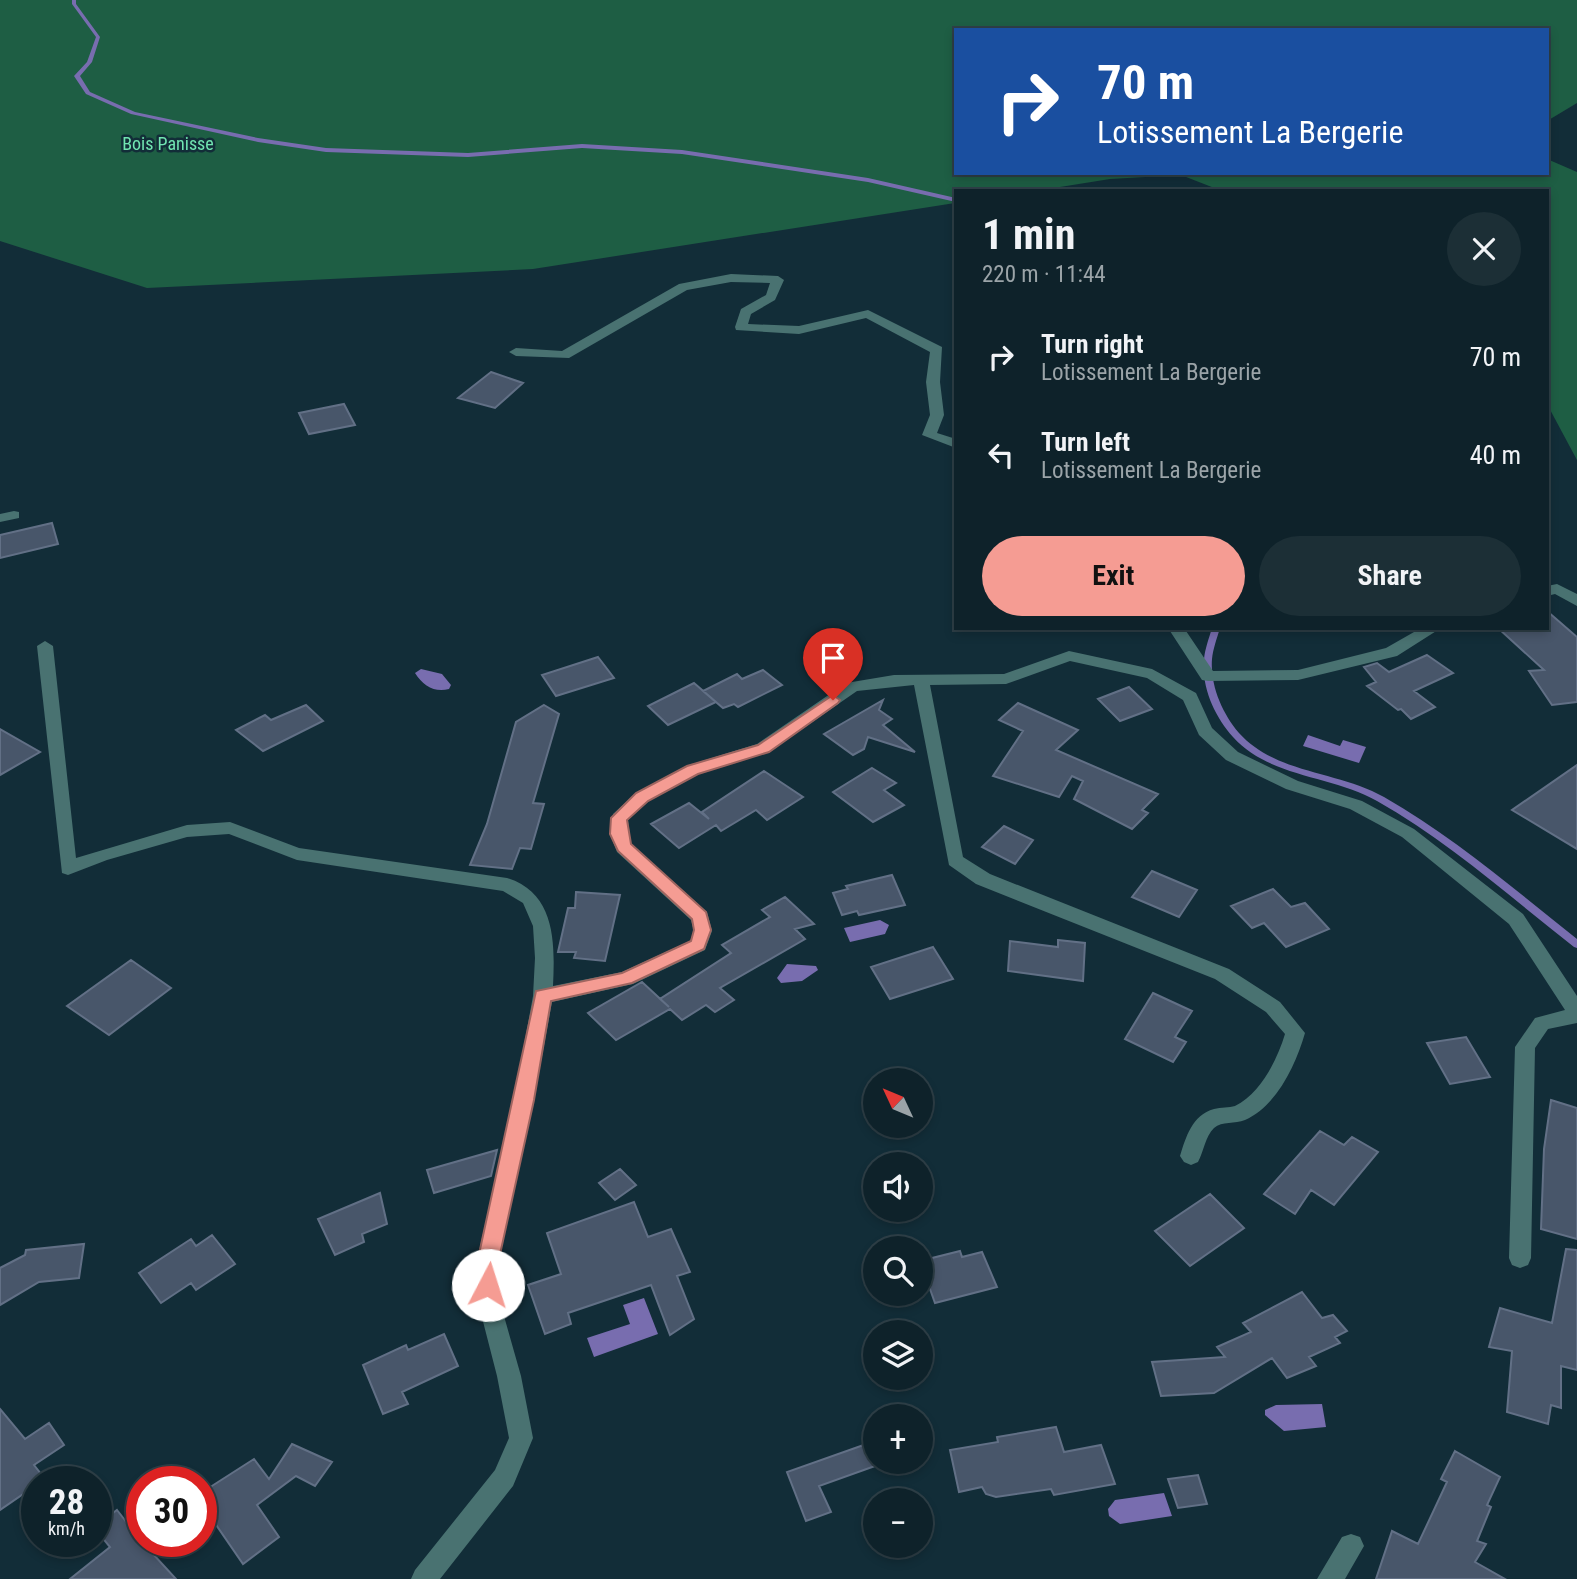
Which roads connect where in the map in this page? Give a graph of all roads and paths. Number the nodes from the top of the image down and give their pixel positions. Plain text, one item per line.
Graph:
1 (516, 352) dead end
2 (954, 442) edge
3 (1549, 591) edge
4 (1577, 601) edge
5 (1177, 630) edge
6 (1430, 630) edge
7 (45, 646) dead end
8 (921, 680) junction
9 (543, 996) junction
10 (1577, 1014) edge
11 (1191, 1156) dead end
12 (1520, 1258) dead end
13 (1351, 1546) dead end
14 (424, 1579) edge
15 (1330, 1579) edge

1 - 2 street
3 - 4 street
5 - 6 street
7 - 9 street
8 - 9 street
8 - 10 street
8 - 11 street
9 - 14 street
10 - 12 street
13 - 15 street

